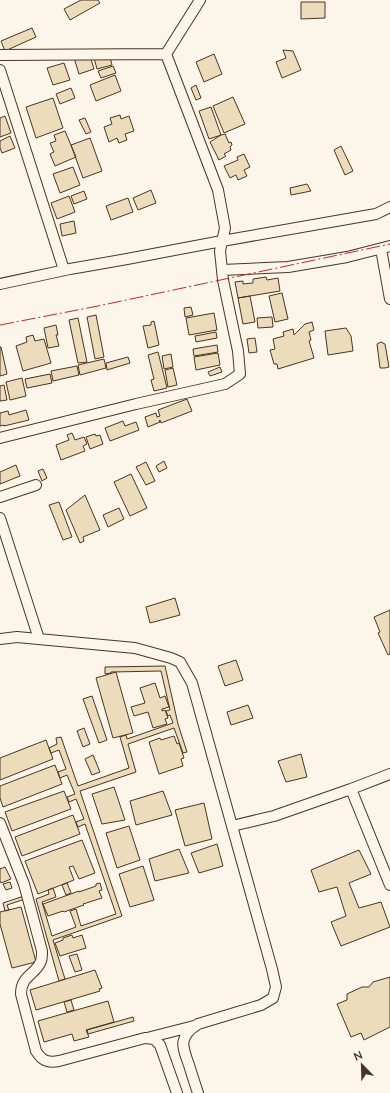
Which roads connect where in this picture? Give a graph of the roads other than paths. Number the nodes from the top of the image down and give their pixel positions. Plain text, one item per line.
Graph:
1 (200, 0) edge
2 (166, 54) junction
3 (0, 55) edge
4 (0, 70) edge
5 (390, 207) edge
6 (376, 214) junction
7 (390, 216) edge
8 (222, 241) junction
9 (386, 248) edge
10 (64, 270) junction
11 (222, 270) junction
12 (0, 284) edge
13 (390, 299) edge
14 (0, 438) edge
15 (36, 485) dead end
16 (0, 497) edge
17 (0, 518) edge
18 (0, 639) edge
19 (39, 639) junction
20 (390, 774) edge
21 (351, 789) junction
22 (0, 823) edge
23 (232, 826) junction
24 (390, 885) edge
25 (198, 1024) junction
26 (145, 1038) junction
27 (177, 1093) edge
28 (198, 1093) edge

1 - 2 street
2 - 3 street
2 - 8 street
4 - 10 street
5 - 6 street
6 - 7 street
6 - 8 street
8 - 10 street
8 - 11 street
9 - 11 street
9 - 13 street
10 - 12 street
11 - 14 street
15 - 16 street
17 - 19 street
18 - 19 street
19 - 23 street
20 - 21 street
21 - 23 street
21 - 24 street
22 - 26 street
23 - 25 street
25 - 26 street
25 - 28 street
26 - 27 street

